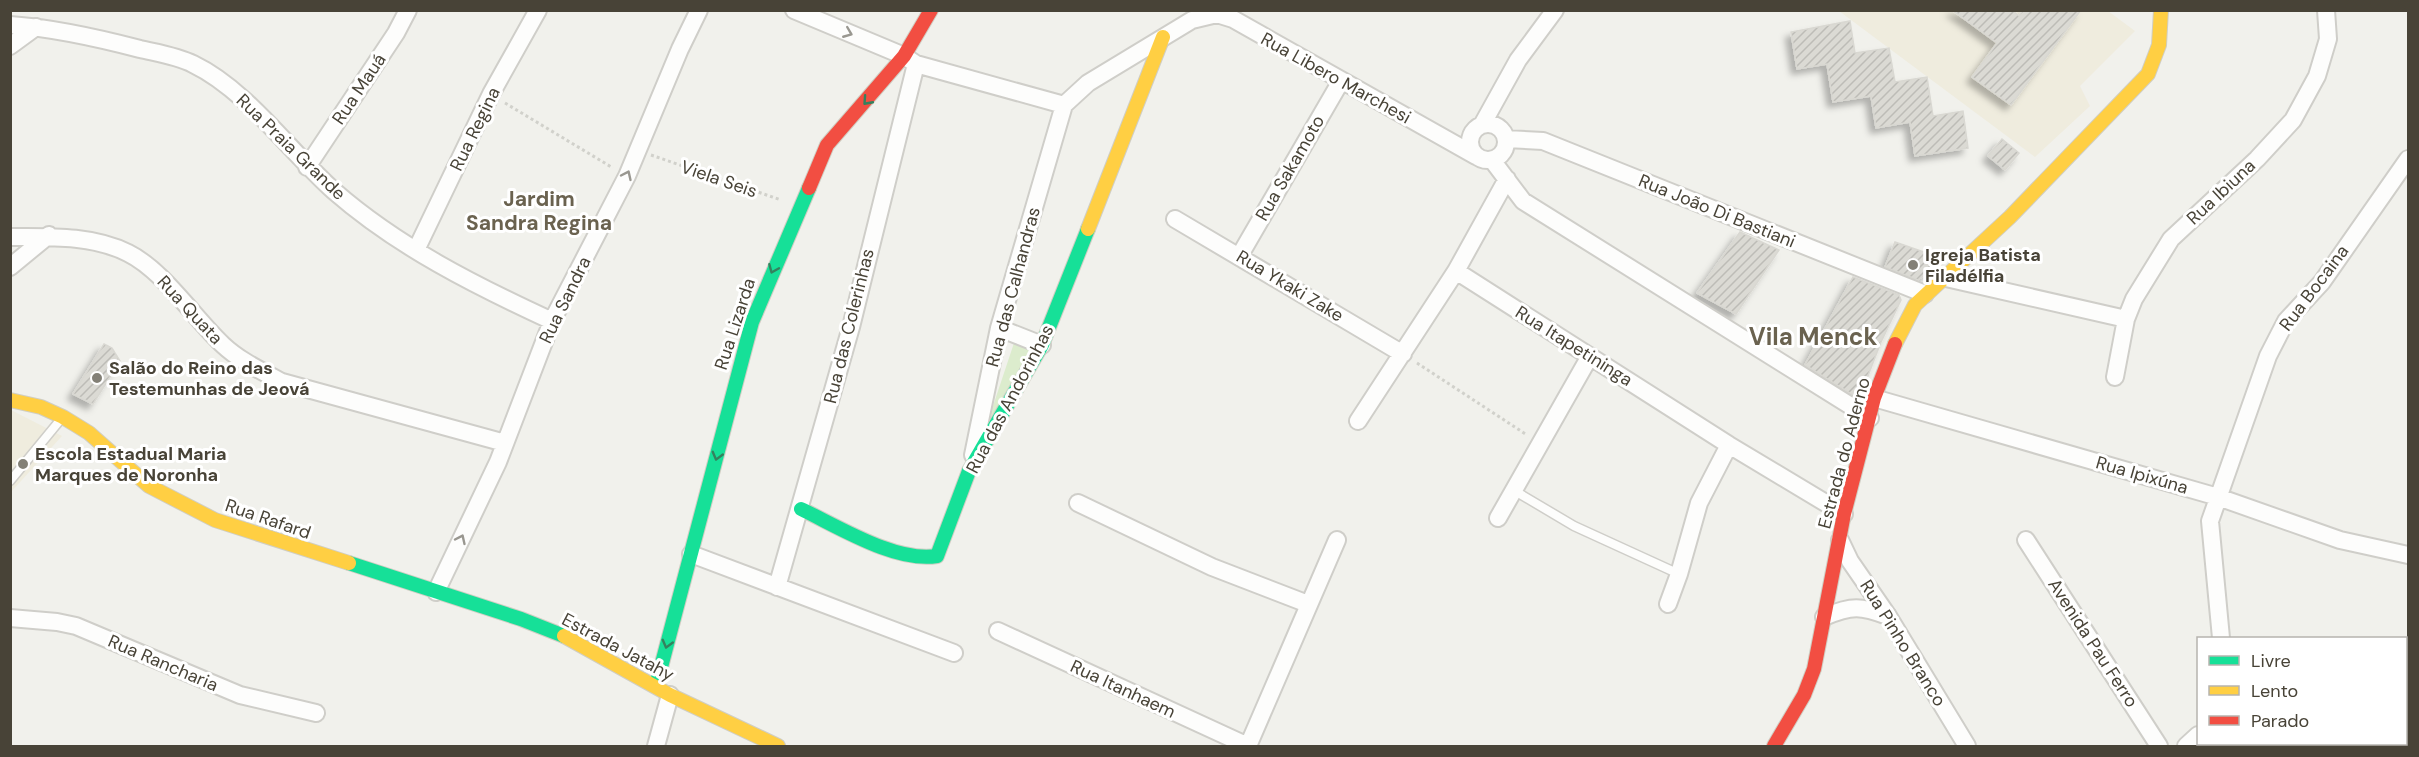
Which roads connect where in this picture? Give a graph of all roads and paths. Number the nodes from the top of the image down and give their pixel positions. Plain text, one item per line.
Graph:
1 (408, 10) edge
2 (538, 10) edge
3 (699, 10) edge
4 (794, 10) edge
5 (931, 10) edge
6 (1555, 10) edge
7 (2162, 10) edge
8 (2326, 10) edge
9 (10, 25) edge
10 (36, 27) junction
11 (1163, 37) junction
12 (10, 46) edge
13 (910, 60) junction
14 (1341, 81) junction
15 (491, 94) junction
16 (1064, 105) junction
17 (1482, 125) junction
18 (1506, 139) junction
19 (638, 151) junction
20 (1484, 158) junction
21 (2409, 159) edge
22 (307, 166) junction
23 (627, 176) junction
24 (1507, 179) junction
25 (800, 207) junction
26 (1175, 219) dead end
27 (48, 235) junction
28 (10, 237) edge
29 (416, 250) junction
30 (1240, 255) junction
31 (10, 267) edge
32 (1456, 272) junction
33 (1946, 278) junction
34 (1925, 294) junction
35 (2126, 320) junction
36 (552, 321) junction
37 (999, 328) junction
38 (1042, 345) junction
39 (1403, 354) junction
40 (1590, 356) junction
41 (2115, 377) dead end
42 (1874, 398) junction
43 (10, 400) edge
44 (63, 417) junction
45 (1870, 418) junction
46 (1358, 421) dead end
47 (505, 443) junction
48 (1542, 444) junction
49 (1729, 445) junction
50 (969, 471) junction
51 (10, 482) edge
52 (1515, 491) junction
53 (2218, 497) junction
54 (1078, 503) dead end
55 (801, 509) junction
56 (1844, 514) junction
57 (1498, 518) dead end
58 (1337, 540) dead end
59 (1840, 540) junction
60 (2026, 540) dead end
61 (691, 554) junction
62 (2409, 555) edge
63 (1679, 574) junction
64 (777, 587) junction
65 (436, 592) junction
66 (1308, 604) junction
67 (1668, 604) dead end
68 (1888, 616) junction
69 (1824, 617) junction
70 (10, 618) edge
71 (998, 632) dead end
72 (2221, 637) edge
73 (954, 653) dead end
74 (656, 686) junction
75 (670, 695) junction
76 (316, 713) dead end
77 (656, 747) edge
78 (778, 747) edge
79 (1248, 747) edge
80 (1774, 747) edge
81 (1967, 747) edge
82 (2159, 747) edge

1 - 22 street, Rua Mauá
2 - 15 street, Rua Regina
3 - 19 street, Rua Sandra
4 -> 13 street
5 - 13 street, Rua Lizarda
6 - 17 street
7 - 33 street, Estrada do Aderno
8 - 35 street, Rua Ibiuna
9 - 10 street, Rua Praia Grande
10 - 12 street
10 - 22 street, Rua Praia Grande
11 - 14 street, Rua Libero Marchesi
11 - 16 street, Rua Libero Marchesi
11 - 38 street, Rua das Andorinhas
13 - 16 street
13 -> 25 street, Rua Lizarda
13 - 55 street, Rua das Colerinhas
14 - 20 street, Rua Libero Marchesi
14 - 30 street, Rua Sakamoto
15 - 23 path
15 - 29 street, Rua Regina
16 - 37 street, Rua das Calhandras
17 - 18 street
17 - 20 street
18 - 20 street
18 - 34 street, Rua João Di Bastiani
23 -> 19 street, Rua Sandra
19 - 25 path, Viela Seis
20 - 24 street, Rua Libero Marchesi
21 - 53 street, Rua Bocaina
22 - 29 street, Rua Praia Grande
23 - 36 street, Rua Sandra
24 - 32 street
24 - 45 street, Rua Libero Marchesi
25 -> 61 street, Rua Lizarda
26 - 30 street, Rua Ykaki Zake
27 - 28 street, Rua Quata
27 - 31 street
27 - 47 street, Rua Quata
29 - 36 street, Rua Praia Grande
30 - 39 street, Rua Ykaki Zake
32 - 39 street
32 - 40 street, Rua Itapetininga
33 - 34 street, Estrada do Aderno
33 - 35 street
34 - 42 street, Estrada do Aderno
35 - 41 street, Rua Ibiuna
36 - 47 street, Rua Sandra
37 - 38 street
37 - 50 street, Rua das Calhandras
38 - 50 street, Rua das Andorinhas
39 - 46 street
39 - 48 path
40 - 48 street
40 - 49 street, Rua Itapetininga
42 - 45 street, Estrada do Aderno
42 - 53 street, Rua Ipixúna
43 - 44 street, Rua Rafard
44 - 51 lane
44 - 65 street, Rua Rafard
45 - 56 street, Estrada do Aderno
65 -> 47 street, Rua Sandra
48 - 52 street
49 - 56 street, Rua Itapetininga
49 - 63 street
50 - 55 street, Rua das Andorinhas
52 - 57 street
52 - 63 lane
53 - 62 street, Rua Ipixúna
53 - 72 street
54 - 66 street
55 - 64 street, Rua das Colerinhas
56 - 59 street, Estrada do Aderno
58 - 66 street
59 - 68 street, Rua Pinho Branco
59 - 69 street, Estrada do Aderno
60 - 82 street, Avenida Pau Ferro
61 - 64 street
61 -> 74 street, Rua Lizarda
63 - 67 street
64 - 73 street
65 - 74 street, Estrada Jatahy
66 - 79 street
68 - 69 street
68 - 81 street, Rua Pinho Branco
69 - 80 street, Estrada do Aderno
70 - 76 street, Rua Rancharia
71 - 79 street, Rua Itanhaem
74 - 75 street, Estrada Jatahy
75 - 77 street
75 - 78 street, Estrada Jatahy

